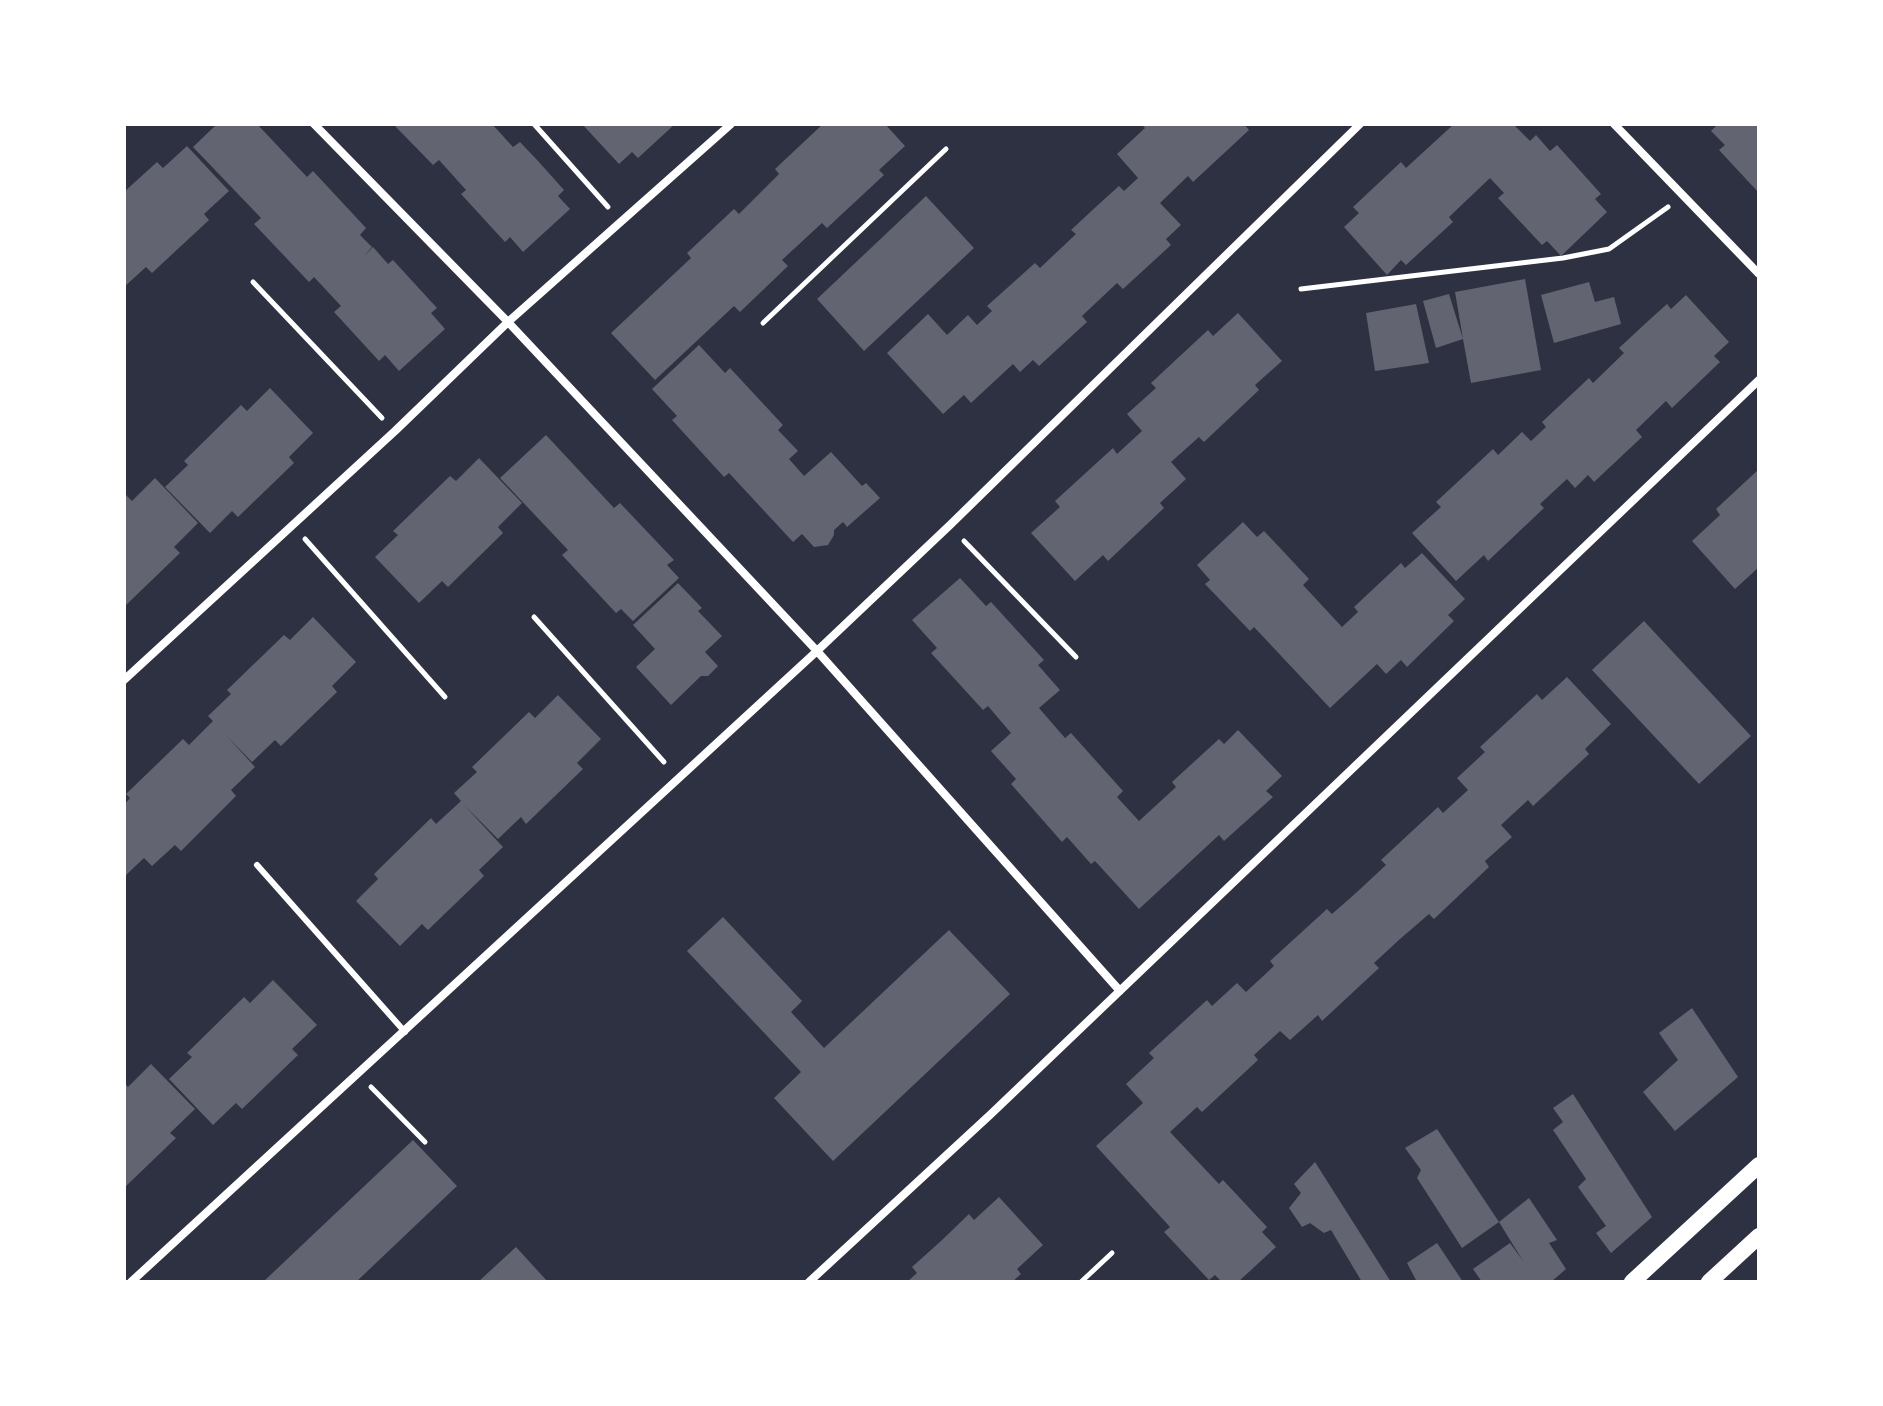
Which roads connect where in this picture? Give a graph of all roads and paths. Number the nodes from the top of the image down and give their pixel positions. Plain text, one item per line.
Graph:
1 (314, 124) edge
2 (534, 124) edge
3 (731, 124) edge
4 (1360, 124) edge
5 (1614, 124) edge
6 (946, 149) dead end
7 (1683, 196) junction
8 (622, 223) junction
9 (1759, 274) edge
10 (253, 282) dead end
11 (1301, 289) dead end
12 (508, 322) junction
13 (763, 323) dead end
14 (1759, 380) edge
15 (395, 431) junction
16 (293, 525) junction
17 (950, 525) junction
18 (534, 617) dead end
19 (817, 651) junction
20 (1076, 657) dead end
21 (124, 680) edge
22 (445, 697) dead end
23 (678, 778) junction
24 (257, 865) dead end
25 (1120, 991) junction
26 (405, 1032) junction
27 (359, 1075) junction
28 (425, 1142) dead end
29 (1759, 1165) edge
30 (1759, 1236) edge
31 (1112, 1253) dead end
32 (131, 1282) edge
33 (809, 1282) edge
34 (1081, 1282) edge
35 (1632, 1282) edge
36 (1709, 1282) edge

1 - 12 street
2 - 8 path
3 - 8 street
4 - 17 street
5 - 7 street
6 - 13 path
7 - 9 street
7 - 11 path
8 - 12 street
10 - 15 path
12 - 15 street
12 - 19 street
14 - 25 street
15 - 16 street
16 - 21 street
16 - 22 path
17 - 19 street
17 - 20 path
18 - 23 path
19 - 23 street
19 - 25 street
23 - 26 street
24 - 26 lane
25 - 33 street
26 - 27 street
27 - 28 path
27 - 32 street
29 - 35 main road
30 - 36 main road
31 - 34 path

